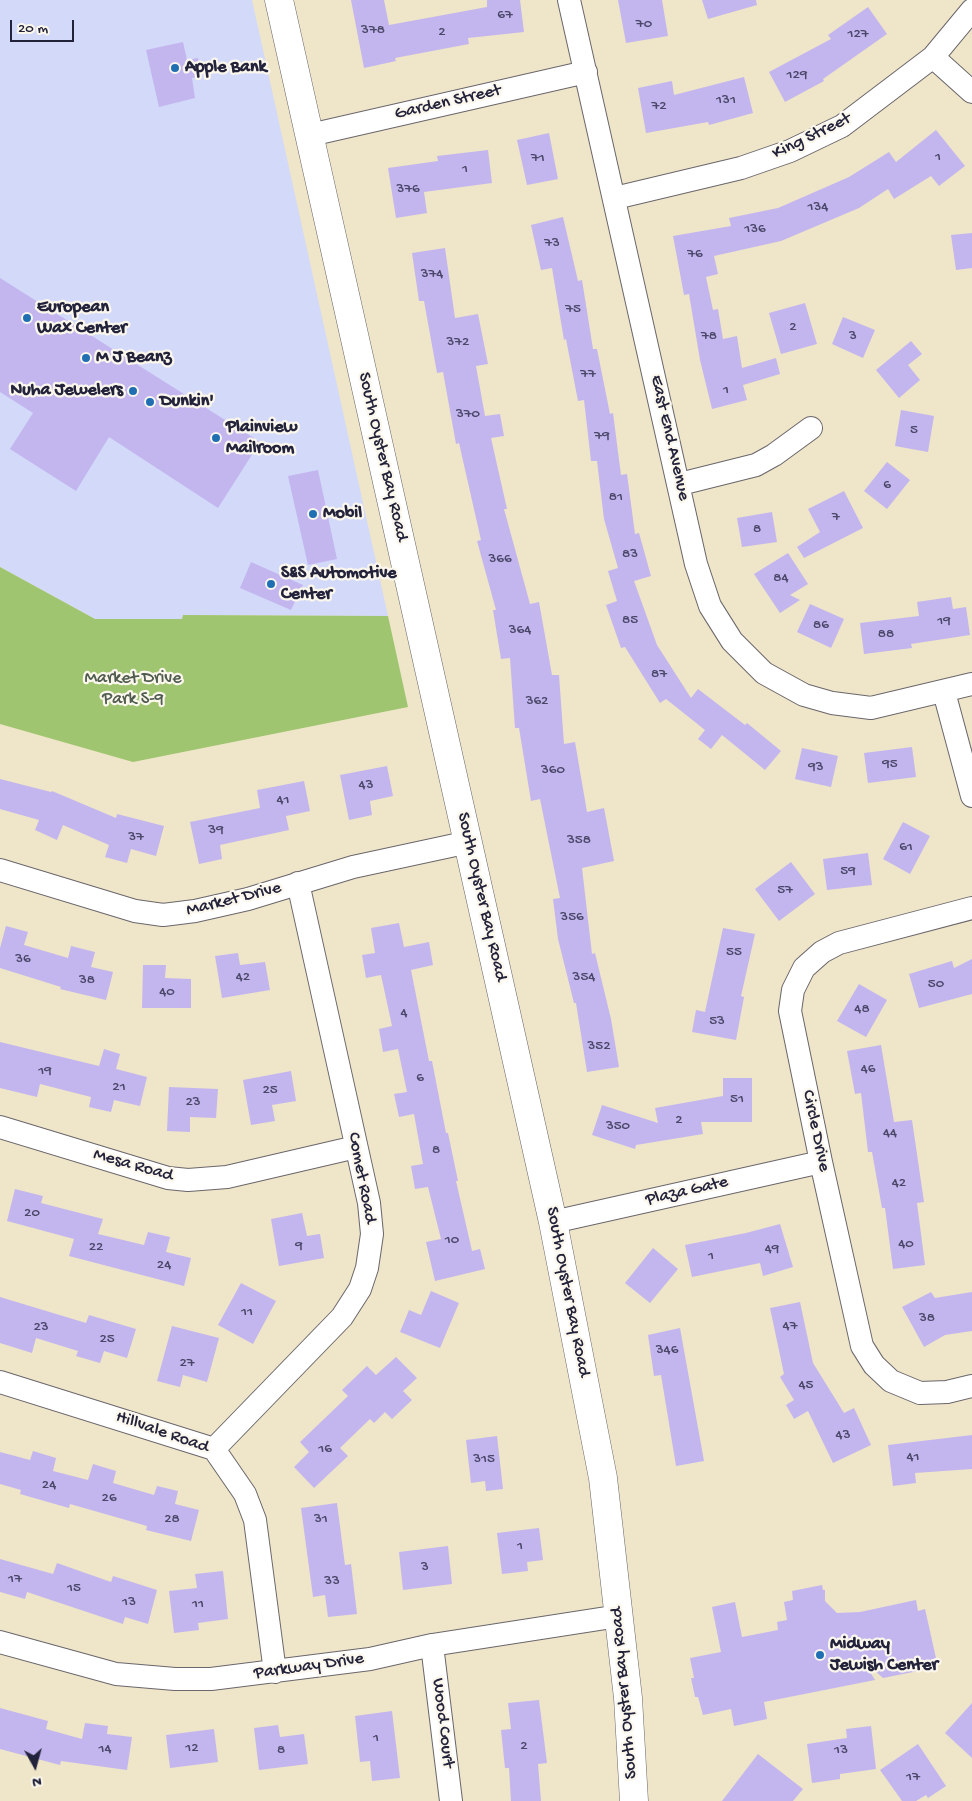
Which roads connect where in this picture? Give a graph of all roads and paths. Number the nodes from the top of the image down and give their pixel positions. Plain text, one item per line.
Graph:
1 (279, 0) edge
2 (569, 0) edge
3 (972, 10) edge
4 (933, 56) junction
5 (586, 72) junction
6 (972, 92) edge
7 (310, 134) junction
8 (615, 198) junction
9 (811, 428) dead end
10 (680, 484) junction
11 (972, 684) edge
12 (944, 692) junction
13 (972, 796) edge
14 (469, 842) junction
15 (0, 870) edge
16 (298, 883) junction
17 (972, 908) edge
18 (0, 1127) edge
19 (356, 1147) junction
20 (821, 1162) junction
21 (553, 1222) junction
22 (0, 1382) edge
23 (972, 1386) edge
24 (214, 1449) junction
25 (619, 1616) junction
26 (0, 1642) edge
27 (432, 1645) junction
28 (275, 1672) junction
29 (451, 1801) edge
30 (634, 1801) edge

1 - 7 main road, South Oyster Bay Road
2 - 5 street, East End Avenue
3 - 4 street, King Street
4 - 6 street
4 - 8 street, King Street
5 - 7 street, Garden Street
5 - 8 street, East End Avenue
7 - 14 main road, South Oyster Bay Road
8 - 10 street, East End Avenue
9 - 10 street
10 - 12 street, East End Avenue
11 - 12 street, East End Avenue
12 - 13 street
14 - 16 street, Market Drive
14 - 21 main road, South Oyster Bay Road
15 - 16 street, Market Drive
16 - 19 street, Comet Road
17 - 20 street, Circle Drive
18 - 19 street, Mesa Road
19 - 24 street, Comet Road
20 - 21 street, Plaza Gate
20 - 23 street, Circle Drive
21 - 25 main road, South Oyster Bay Road
22 - 24 street, Hillvale Road
24 - 28 street, Hillvale Road
25 - 27 street, Parkway Drive
25 - 30 main road, South Oyster Bay Road
26 - 28 street, Parkway Drive
27 - 28 street, Parkway Drive
27 - 29 street, Wood Court

